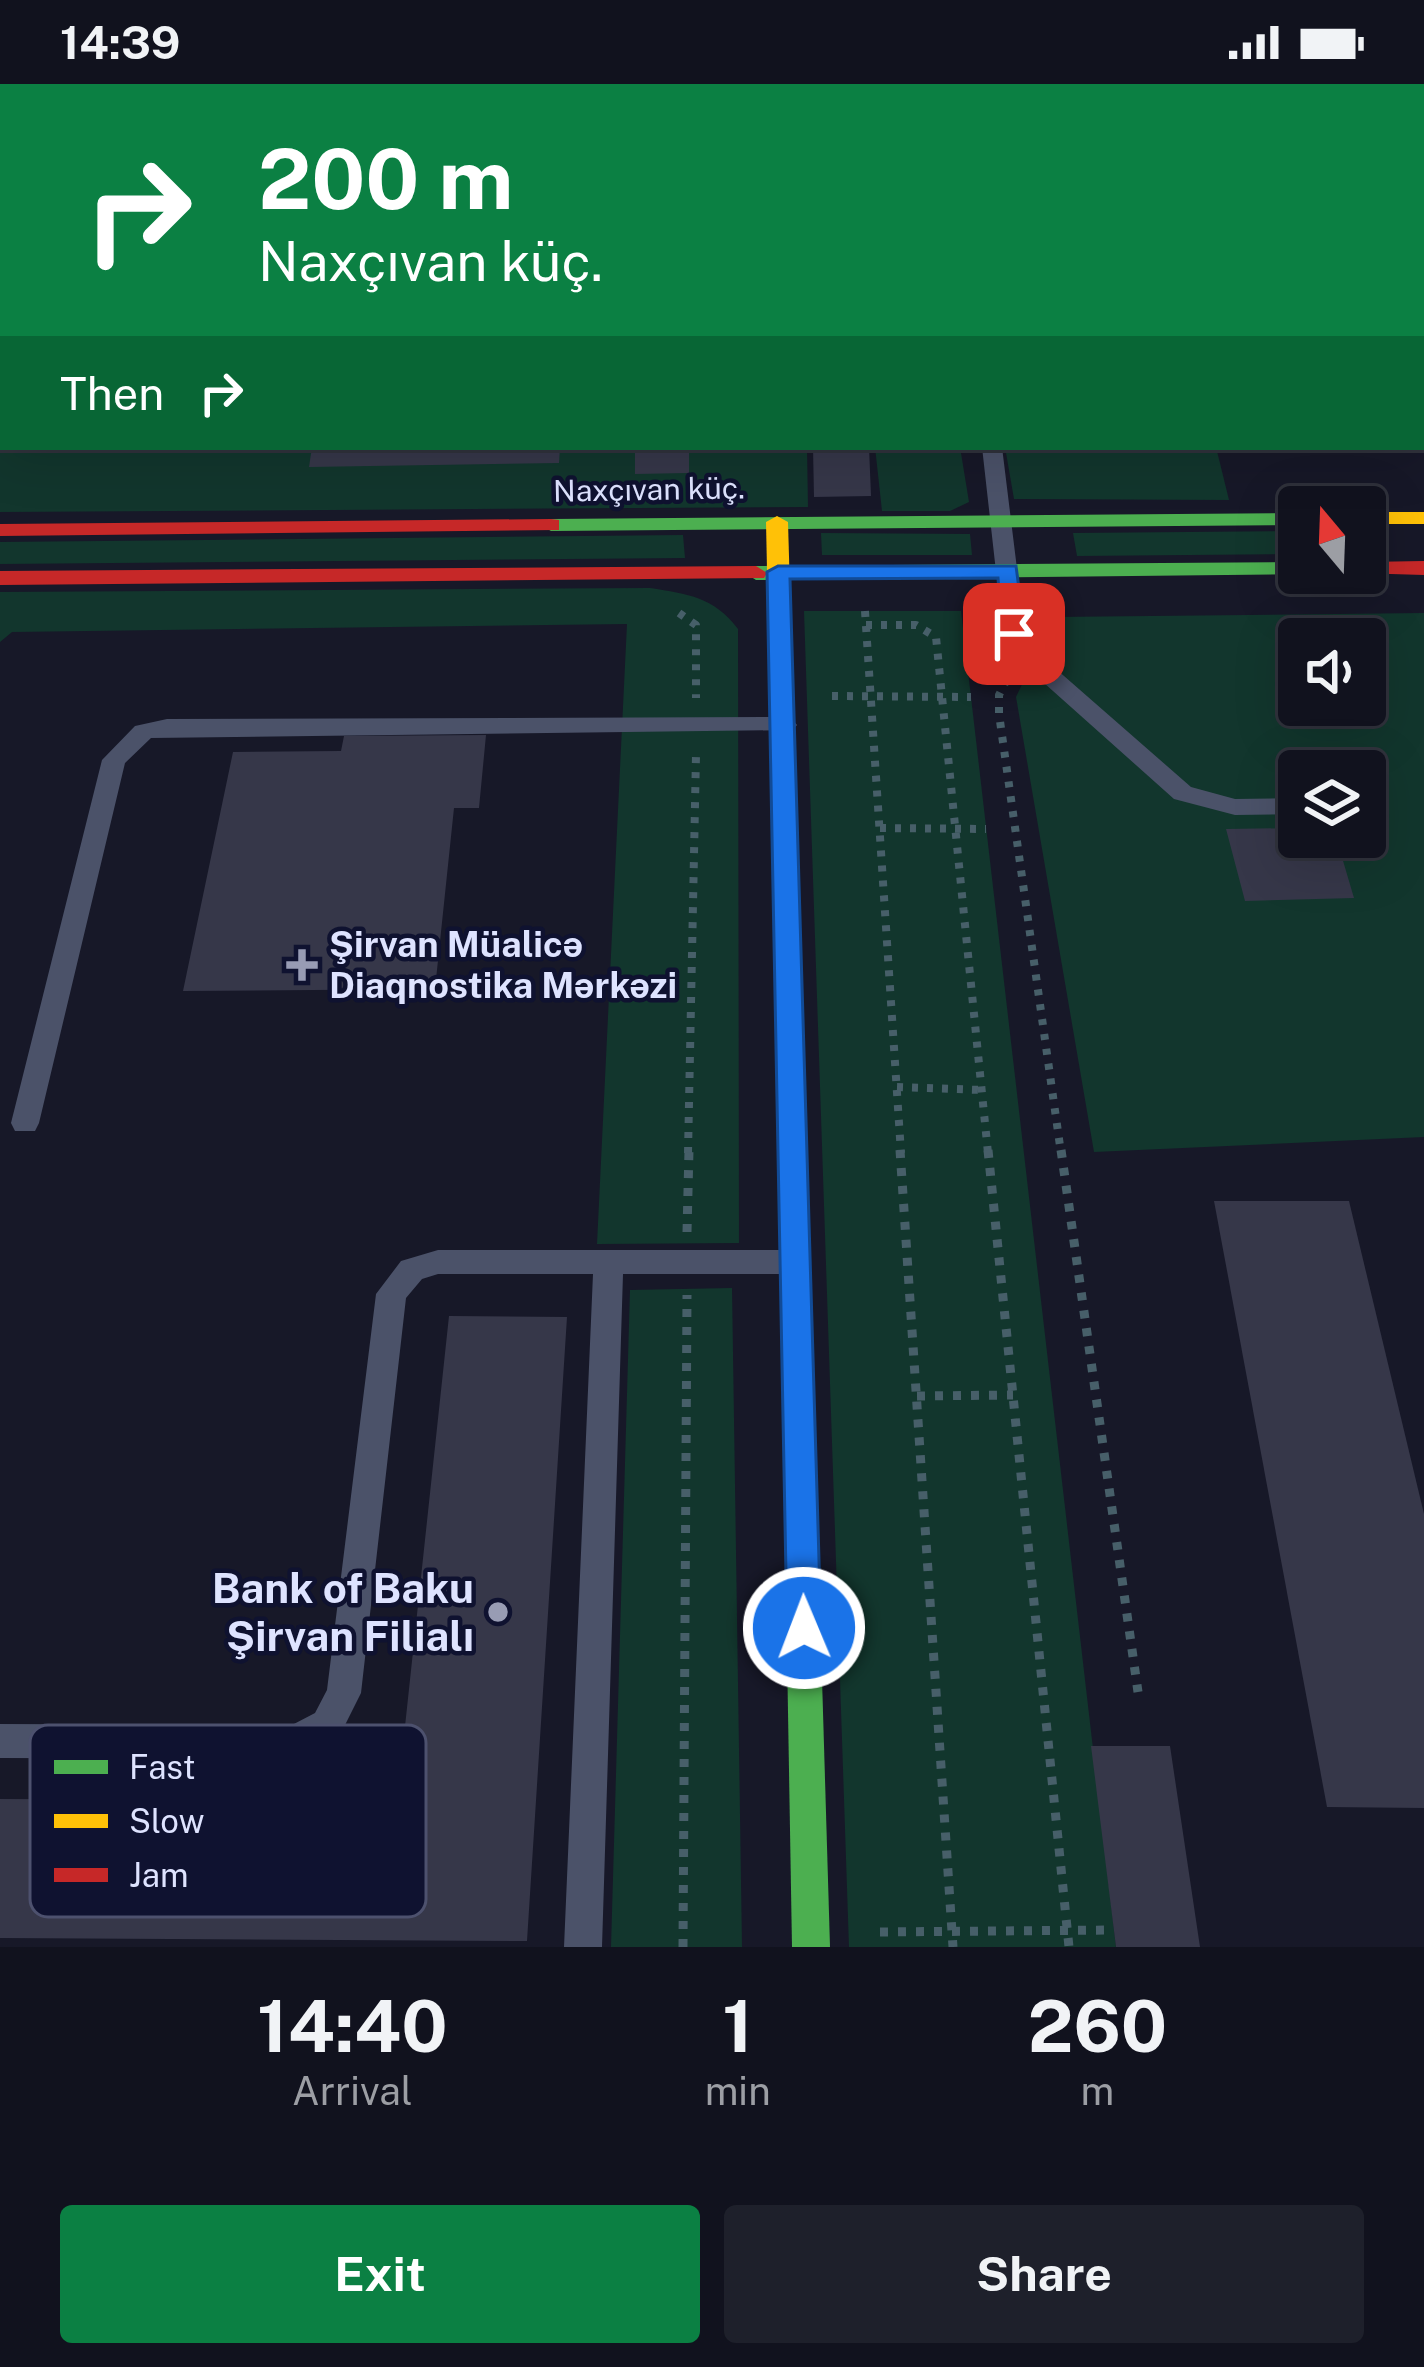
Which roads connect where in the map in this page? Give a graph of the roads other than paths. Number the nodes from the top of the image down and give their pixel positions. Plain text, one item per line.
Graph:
1 (992, 450) edge
2 (1386, 518) edge
3 (1424, 518) edge
4 (1278, 519) edge
5 (1004, 520) junction
6 (777, 522) junction
7 (0, 530) edge
8 (1386, 568) edge
9 (1424, 568) edge
10 (1278, 569) edge
11 (1008, 571) junction
12 (778, 572) junction
13 (0, 578) edge
14 (785, 725) junction
15 (1278, 806) edge
16 (25, 1123) dead end
17 (608, 1262) junction
18 (796, 1262) junction
19 (327, 1725) edge
20 (0, 1741) edge
21 (30, 1741) edge
22 (583, 1947) edge
23 (811, 1947) edge

1 - 5 lane
2 - 3 main road
4 - 5 main road, Naxçıvan küç.
5 - 6 main road, Naxçıvan küç.
5 - 11 lane
6 - 7 main road, Naxçıvan küç.
6 - 12 main road
8 - 9 main road
10 - 11 main road
11 - 12 main road
11 - 15 lane
12 - 13 main road
12 - 14 main road
14 - 16 lane
14 - 18 main road
17 - 18 lane
17 - 19 lane
17 - 22 lane
18 - 23 main road
20 - 21 lane

